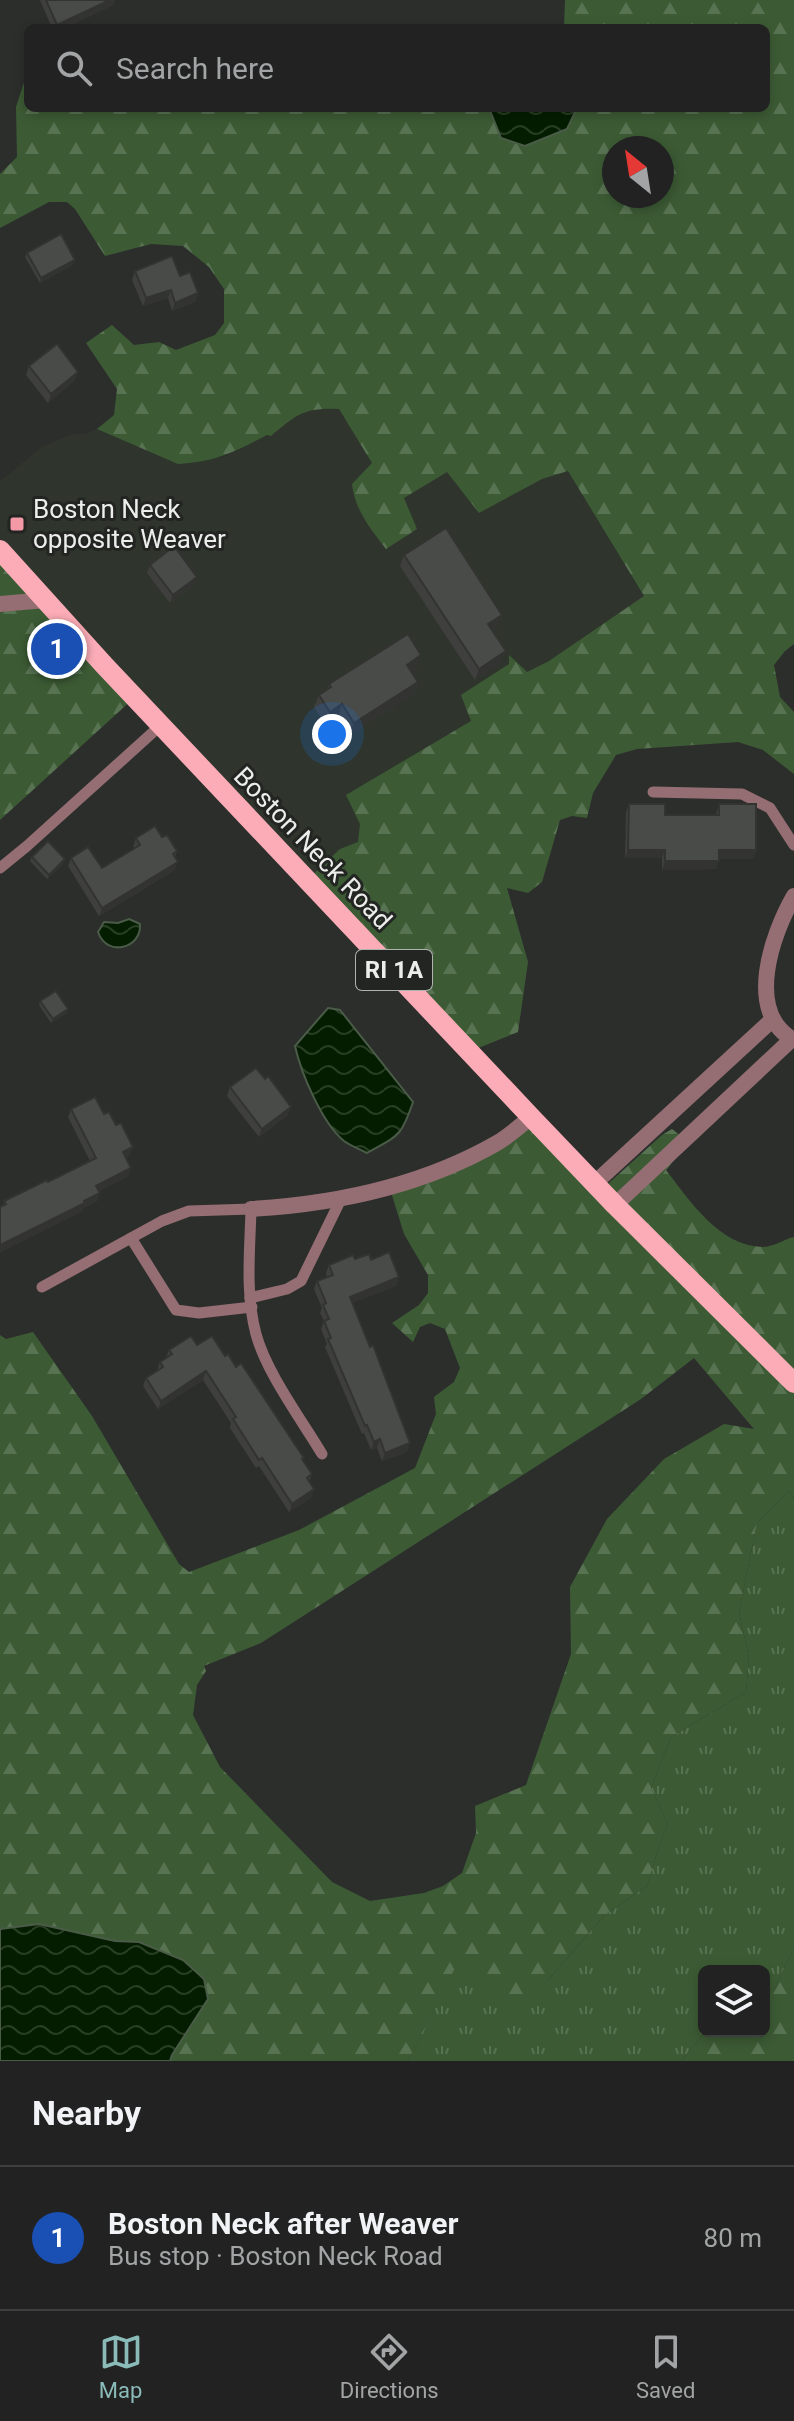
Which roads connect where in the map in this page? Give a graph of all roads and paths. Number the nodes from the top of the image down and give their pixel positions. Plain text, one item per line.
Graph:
1 (0, 550) edge
2 (46, 600) junction
3 (0, 604) edge
4 (161, 725) junction
5 (653, 792) dead end
6 (794, 845) edge
7 (0, 868) edge
8 (794, 896) edge
9 (772, 1020) junction
10 (793, 1040) edge
11 (531, 1117) junction
12 (665, 1120) junction
13 (685, 1140) junction
14 (596, 1182) junction
15 (341, 1199) junction
16 (615, 1205) junction
17 (251, 1209) junction
18 (131, 1238) junction
19 (42, 1287) dead end
20 (251, 1302) junction
21 (794, 1383) edge
22 (322, 1454) dead end

1 - 2 main road, Boston Neck Road / RI 1A
2 - 3 street
2 - 4 main road, Boston Neck Road / RI 1A
4 - 7 lane
4 - 11 main road, Boston Neck Road / RI 1A
5 - 6 lane
8 - 9 street
9 - 10 street
9 - 12 street
10 - 13 street
11 - 14 main road, Boston Neck Road / RI 1A
11 - 15 street
12 - 13 street
12 - 14 street
13 - 16 street
14 - 16 main road, Boston Neck Road / RI 1A
15 - 17 street
15 - 20 lane
16 - 21 main road, Boston Neck Road / RI 1A
17 - 18 lane
17 - 20 lane
18 - 19 lane
18 - 20 lane
20 - 22 lane

